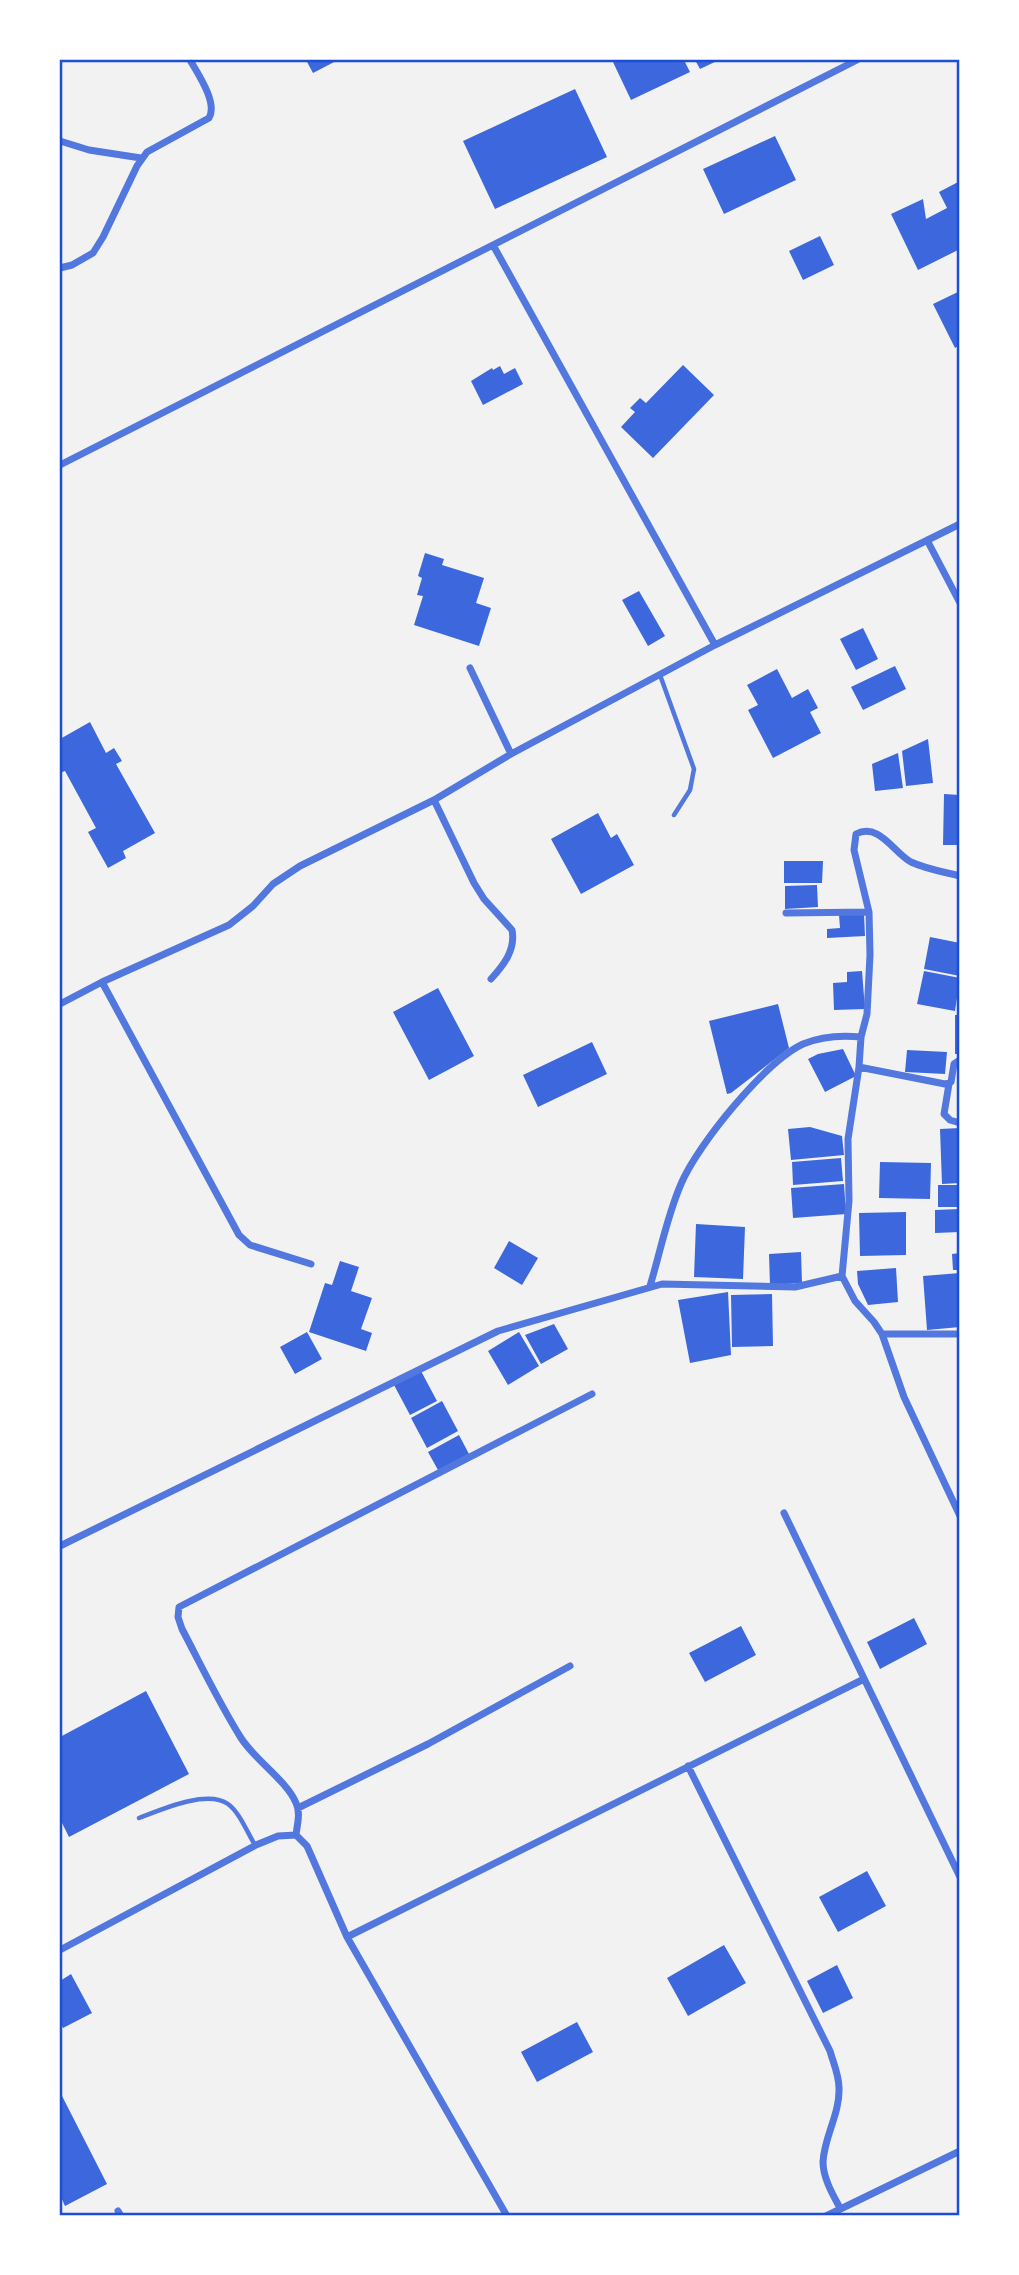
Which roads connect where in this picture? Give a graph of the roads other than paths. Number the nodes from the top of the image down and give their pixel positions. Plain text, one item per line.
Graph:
1 (190, 60) edge
2 (858, 60) edge
3 (60, 141) edge
4 (141, 158) junction
5 (493, 245) junction
6 (60, 268) edge
7 (60, 465) edge
8 (960, 524) edge
9 (928, 540) junction
10 (960, 603) edge
11 (715, 645) junction
12 (470, 668) dead end
13 (660, 674) junction
14 (511, 754) junction
15 (434, 800) junction
16 (674, 815) dead end
17 (960, 876) edge
18 (869, 912) junction
19 (786, 913) dead end
20 (491, 979) dead end
21 (102, 982) junction
22 (60, 1004) edge
23 (861, 1037) junction
24 (960, 1060) edge
25 (859, 1067) junction
26 (948, 1084) junction
27 (960, 1123) edge
28 (311, 1264) dead end
29 (842, 1276) junction
30 (650, 1286) junction
31 (882, 1334) junction
32 (960, 1334) edge
33 (592, 1394) dead end
34 (784, 1513) dead end
35 (960, 1516) edge
36 (60, 1546) edge
37 (570, 1665) dead end
38 (864, 1679) junction
39 (688, 1766) junction
40 (298, 1808) junction
41 (139, 1818) dead end
42 (296, 1835) junction
43 (256, 1845) junction
44 (960, 1877) edge
45 (347, 1937) junction
46 (60, 1950) edge
47 (960, 2151) edge
48 (840, 2208) junction
49 (507, 2216) edge
50 (826, 2216) edge

1 - 4 street
2 - 5 street
3 - 4 street
4 - 6 street
5 - 7 street
5 - 11 street
8 - 9 street
9 - 10 street
9 - 11 street
11 - 13 street
12 - 14 street
13 - 14 street
13 - 16 lane
14 - 15 street
15 - 20 street
15 - 21 street
17 - 18 street
18 - 19 street
18 - 23 street
21 - 22 street
21 - 28 street
23 - 25 street
23 - 30 street
24 - 26 street
25 - 26 street
25 - 29 street
26 - 27 street
29 - 30 street
29 - 31 street
30 - 36 street
31 - 32 street
31 - 35 street
33 - 40 street
34 - 38 street
37 - 40 street
38 - 39 street
38 - 44 street
39 - 45 street
39 - 48 street
40 - 42 street
41 - 43 lane
42 - 43 street
42 - 45 street
43 - 46 street
45 - 49 street
47 - 48 street
48 - 50 street

